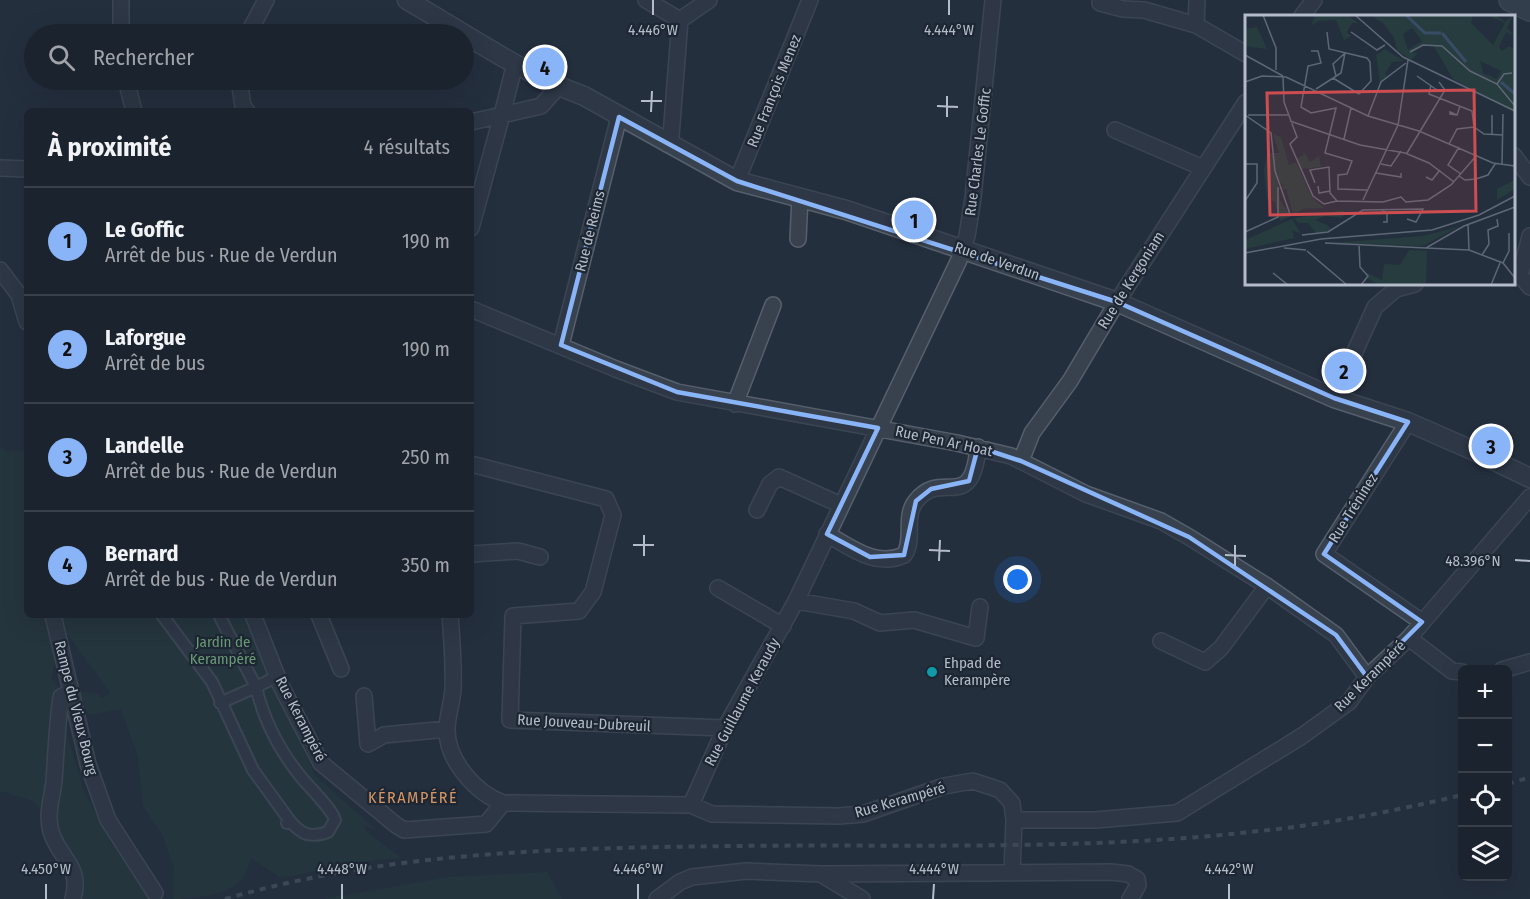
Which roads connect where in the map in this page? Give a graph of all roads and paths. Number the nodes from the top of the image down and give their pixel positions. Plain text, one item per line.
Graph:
1 (121, 0) edge
2 (266, 0) edge
3 (407, 0) edge
4 (646, 0) edge
5 (709, 0) edge
6 (810, 0) edge
7 (993, 0) edge
8 (1197, 0) edge
9 (1314, 0) edge
10 (1510, 0) edge
11 (1101, 3) dead end
12 (1530, 10) edge
13 (1303, 15) edge
14 (680, 20) junction
15 (121, 24) edge
16 (253, 24) edge
17 (448, 24) edge
18 (1196, 25) junction
19 (474, 39) edge
20 (1245, 53) edge
21 (515, 63) junction
22 (558, 87) junction
23 (129, 90) edge
24 (241, 90) edge
25 (1245, 104) edge
26 (133, 106) edge
27 (245, 108) edge
28 (502, 115) junction
29 (619, 117) junction
30 (474, 121) edge
31 (1115, 130) dead end
32 (667, 144) junction
33 (1515, 157) edge
34 (0, 168) edge
35 (1203, 168) junction
36 (24, 169) edge
37 (1530, 177) edge
38 (737, 181) junction
39 (800, 197) junction
40 (474, 217) edge
41 (1530, 236) edge
42 (798, 239) dead end
43 (963, 249) junction
44 (0, 270) edge
45 (1521, 280) edge
46 (1411, 285) edge
47 (1117, 302) junction
48 (773, 305) dead end
49 (474, 310) edge
50 (24, 312) edge
51 (561, 345) junction
52 (1334, 398) junction
53 (735, 404) junction
54 (1408, 422) junction
55 (878, 428) junction
56 (978, 447) junction
57 (1021, 460) junction
58 (474, 465) edge
59 (1530, 478) edge
60 (1530, 496) edge
61 (841, 505) junction
62 (757, 510) dead end
63 (827, 534) junction
64 (474, 555) edge
65 (540, 557) dead end
66 (1267, 586) junction
67 (718, 588) dead end
68 (796, 601) junction
69 (980, 607) dead end
70 (54, 618) edge
71 (164, 618) edge
72 (221, 618) edge
73 (254, 618) edge
74 (321, 618) edge
75 (450, 618) edge
76 (1422, 622) junction
77 (783, 626) junction
78 (1409, 638) junction
79 (1161, 641) dead end
80 (1530, 662) edge
81 (1512, 666) edge
82 (341, 669) dead end
83 (1458, 672) edge
84 (278, 676) junction
85 (1367, 677) junction
86 (256, 687) junction
87 (70, 692) junction
88 (364, 696) dead end
89 (220, 703) junction
90 (725, 728) junction
91 (447, 729) junction
92 (503, 804) junction
93 (691, 805) junction
94 (1014, 820) junction
95 (1012, 872) junction
96 (820, 874) junction
97 (155, 893) dead end
98 (676, 893) edge
99 (73, 899) edge
100 (657, 899) edge
101 (862, 899) edge
102 (1130, 899) edge

1 - 15 street
2 - 16 street
3 - 17 street, Rue de Verdun
4 - 14 street
5 - 14 street
6 - 38 street, Rue François Menez
7 - 43 street, Rue Charles Le Goffic
8 - 18 street
9 - 13 street
10 - 12 main road
11 - 18 street
14 - 32 street
18 - 20 street
19 - 21 street, Rue de Verdun
21 - 22 street, Rue de Verdun
21 - 28 street
22 - 28 street
22 - 29 street, Rue de Verdun
23 - 26 street
24 - 27 street
25 - 35 street, Rue de Kergoniam
28 - 30 street
28 - 40 street
29 - 32 street, Rue de Verdun
29 - 51 street, Rue de Reims
31 - 35 street
32 - 38 street, Rue de Verdun
33 - 37 street
34 - 36 street
35 - 47 street, Rue de Kergoniam
38 - 39 street, Rue de Verdun
39 - 42 street
39 - 43 street, Rue de Verdun
41 - 45 street
43 - 47 street, Rue de Verdun
43 - 55 street, Rue Charles Le Goffic
44 - 50 street
46 - 52 street
47 - 52 street, Rue de Verdun
47 - 57 street, Rue de Kergoniam
48 - 53 street
49 - 51 street, Rue Pen Ar Hoat
51 - 53 street, Rue Pen Ar Hoat
52 - 54 street, Rue de Verdun
53 - 55 street, Rue Pen Ar Hoat
54 - 59 street, Rue de Verdun
54 - 76 street, Rue Tréninez
55 - 56 street, Rue Pen Ar Hoat
55 - 61 street, Rue Guillaume Keraudy
56 - 57 street, Rue Pen Ar Hoat
56 - 63 street
57 - 66 street, Rue Pen Ar Hoat
58 - 90 street, Rue Jouveau-Dubreuil
60 - 76 street, Rue Kerampéré
61 - 62 street
61 - 63 street, Rue Guillaume Keraudy
63 - 68 street, Rue Guillaume Keraudy
64 - 65 street
66 - 79 street
66 - 85 street, Rue Pen Ar Hoat
67 - 77 street
68 - 69 street
68 - 77 street, Rue Guillaume Keraudy
70 - 87 street, Rampe du Vieux Bourg
71 - 89 street
72 - 86 street
73 - 84 street, Rue Kerampéré
74 - 82 street
75 - 91 street
76 - 78 street, Rue Kerampéré
77 - 90 street, Rue Guillaume Keraudy
78 - 83 street
78 - 85 street, Rue Kerampéré
80 - 81 street
84 - 86 street
84 - 92 street, Rue Kerampéré
85 - 94 street, Rue Kerampéré
86 - 89 street
86 - 89 street
87 - 97 street, Rampe du Vieux Bourg
87 - 99 street
88 - 91 street
90 - 93 street, Rue Guillaume Keraudy
91 - 92 street
92 - 93 street, Rue Kerampéré
93 - 94 street, Rue Kerampéré
94 - 95 street
95 - 96 street
95 - 102 street
96 - 98 street
96 - 101 street
98 - 100 street

